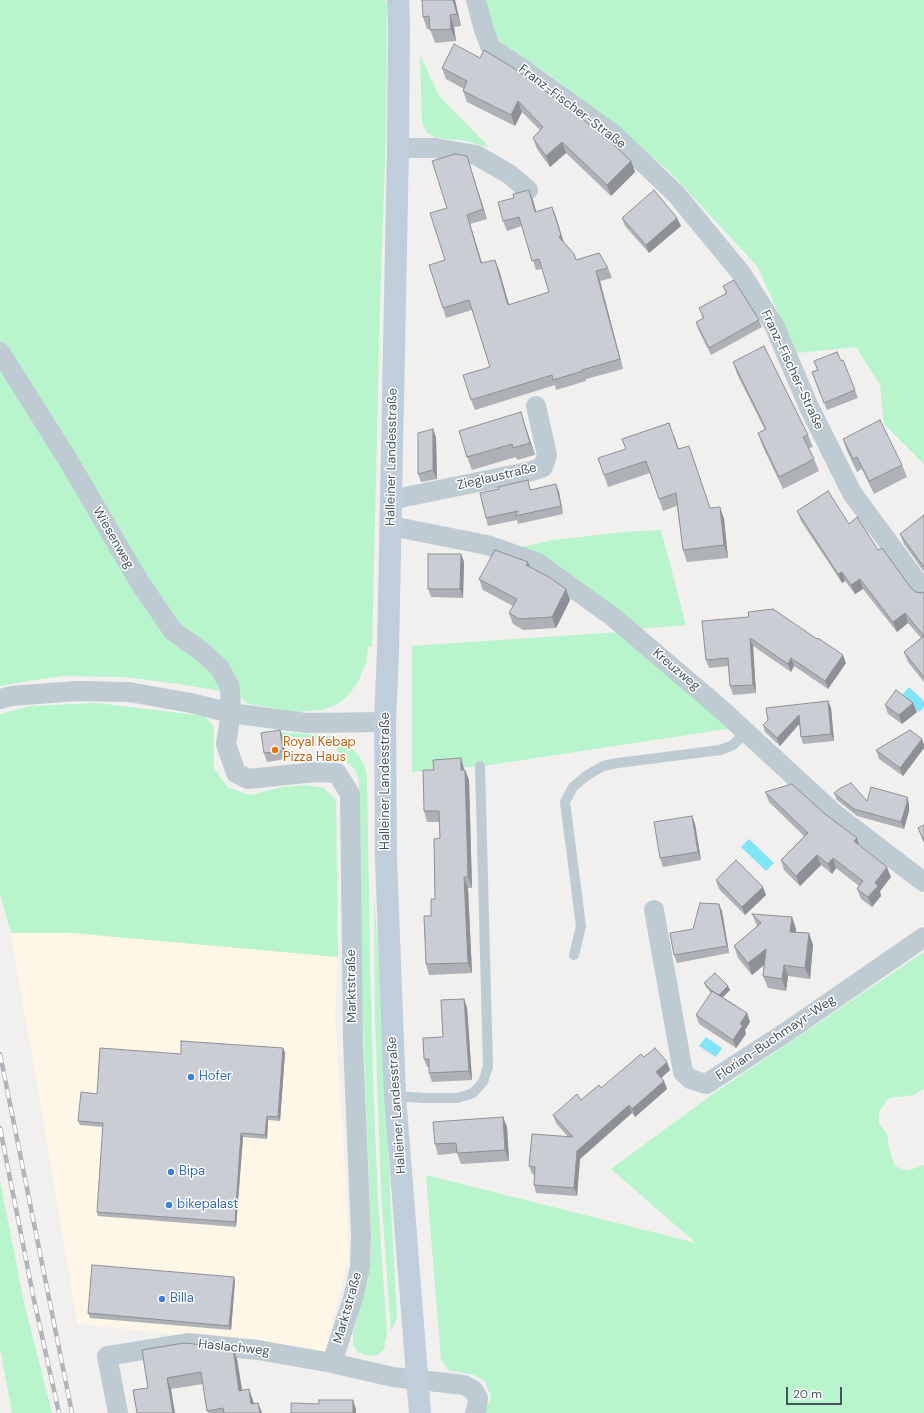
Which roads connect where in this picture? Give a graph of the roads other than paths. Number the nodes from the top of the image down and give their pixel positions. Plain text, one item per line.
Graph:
1 (398, 0) edge
2 (476, 0) edge
3 (398, 148) junction
4 (528, 190) edge
5 (0, 352) edge
6 (536, 406) dead end
7 (390, 500) junction
8 (391, 526) junction
9 (924, 591) edge
10 (0, 699) edge
11 (231, 713) junction
12 (386, 722) junction
13 (746, 732) junction
14 (480, 766) dead end
15 (924, 882) edge
16 (654, 910) dead end
17 (924, 937) edge
18 (574, 955) dead end
19 (395, 1096) junction
20 (332, 1363) junction
21 (417, 1379) junction
22 (118, 1413) edge
23 (420, 1413) edge
24 (474, 1413) edge

1 - 3 main road, Halleiner Landesstraße
2 - 9 street, Franz-Fischer-Straße
3 - 4 street
3 - 7 main road, Halleiner Landesstraße
5 - 11 street, Wiesenweg
6 - 7 street, Zieglaustraße
7 - 8 main road, Halleiner Landesstraße
8 - 12 main road, Halleiner Landesstraße
8 - 13 street, Kreuzweg
10 - 11 street
11 - 12 street
11 - 20 street, Marktstraße
12 - 19 main road, Halleiner Landesstraße
13 - 15 street, Kreuzweg
13 - 18 lane
14 - 19 lane
16 - 17 street, Florian-Buchmayr-Weg
19 - 21 main road, Halleiner Landesstraße
20 - 21 street, Haslachweg
20 - 22 street, Haslachweg
21 - 23 main road, Halleiner Landesstraße
21 - 24 street, Haslachweg

